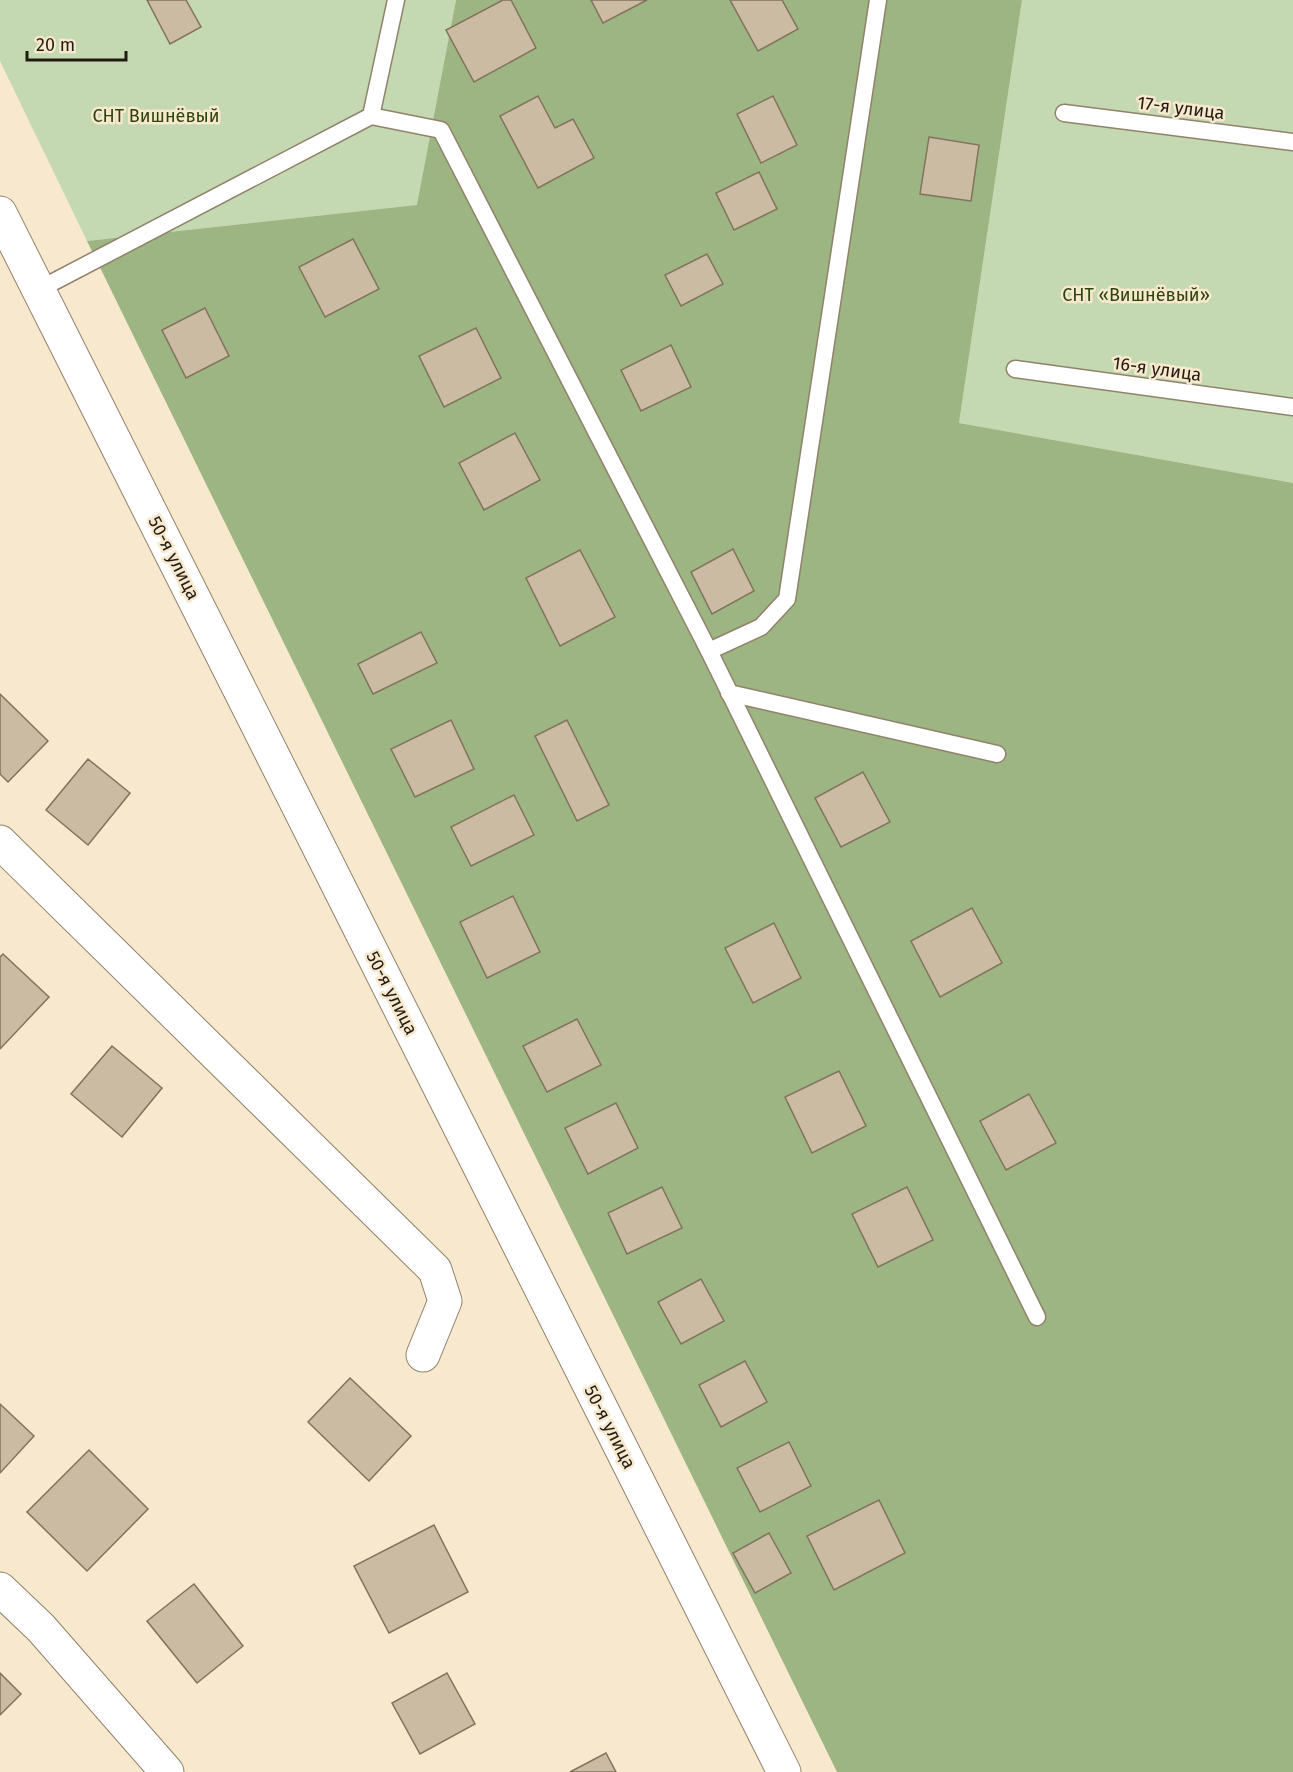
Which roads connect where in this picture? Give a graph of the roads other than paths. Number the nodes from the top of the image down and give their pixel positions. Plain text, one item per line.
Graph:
1 (396, 0) edge
2 (878, 0) edge
3 (1064, 113) dead end
4 (371, 116) junction
5 (1293, 142) edge
6 (0, 213) edge
7 (38, 290) junction
8 (1015, 369) dead end
9 (1293, 407) edge
10 (709, 651) junction
11 (729, 693) junction
12 (997, 754) dead end
13 (0, 842) edge
14 (1037, 1317) dead end
15 (423, 1355) dead end
16 (0, 1589) edge
17 (167, 1772) edge
18 (784, 1772) edge

1 - 4 lane
2 - 10 lane
3 - 5 lane, 17-я улица
4 - 7 lane
4 - 10 lane
6 - 7 street, 50-я улица
7 - 18 street, 50-я улица
8 - 9 lane, 16-я улица
10 - 11 lane
11 - 12 lane
11 - 14 lane
13 - 15 street
16 - 17 street

